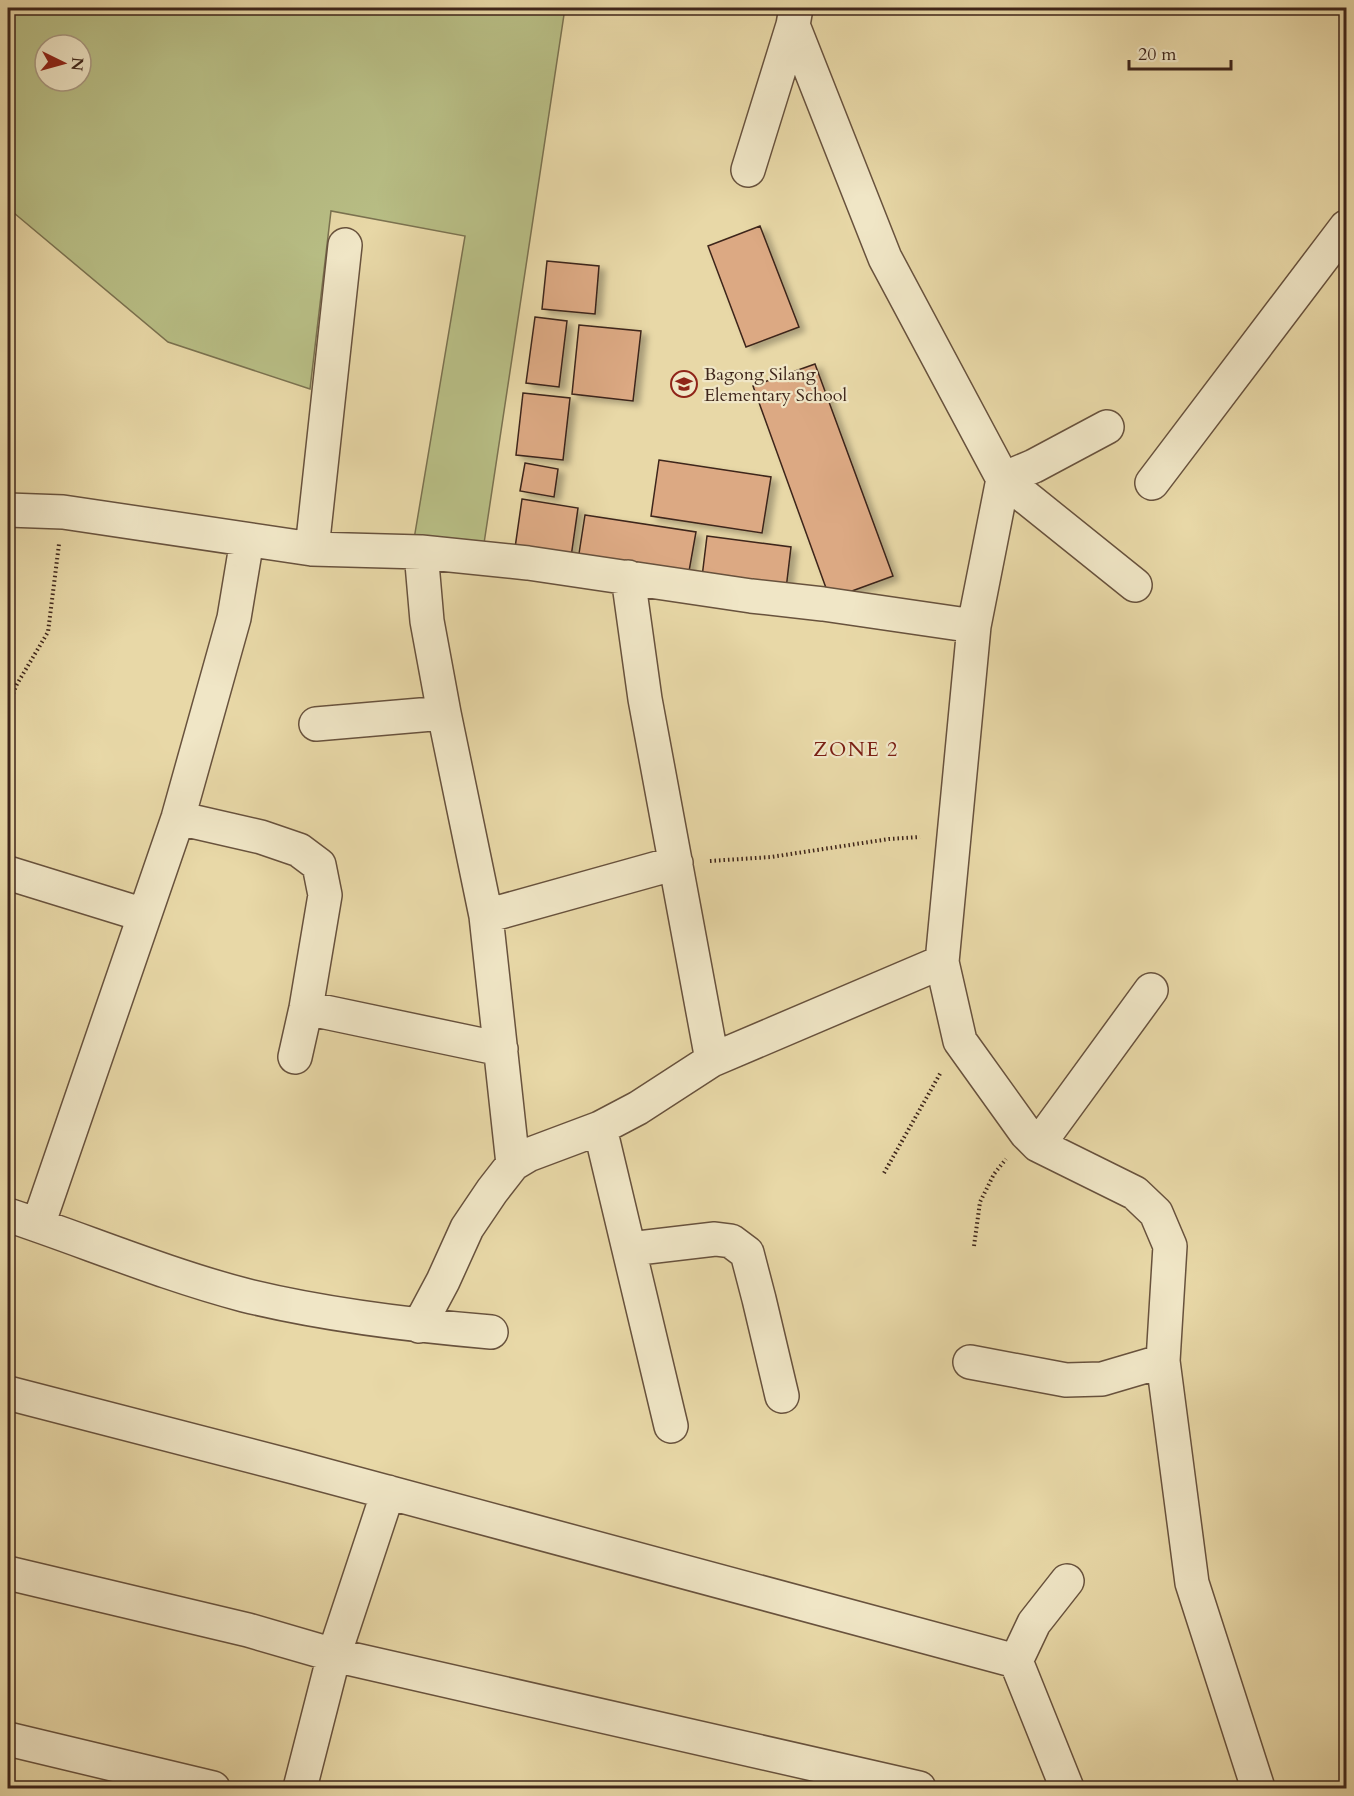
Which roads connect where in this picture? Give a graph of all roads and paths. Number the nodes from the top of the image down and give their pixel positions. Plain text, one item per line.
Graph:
1 (794, 16) edge
2 (748, 170) dead end
3 (1347, 227) edge
4 (345, 245) dead end
5 (1107, 427) dead end
6 (1003, 479) junction
7 (1152, 483) dead end
8 (8, 510) edge
9 (63, 512) junction
10 (247, 540) junction
11 (312, 549) junction
12 (421, 552) junction
13 (628, 577) junction
14 (1135, 585) dead end
15 (974, 626) junction
16 (8, 706) edge
17 (444, 713) junction
18 (316, 723) dead end
19 (178, 818) junction
20 (955, 835) junction
21 (676, 863) junction
22 (8, 873) edge
23 (144, 915) junction
24 (486, 916) junction
25 (942, 962) junction
26 (1151, 990) dead end
27 (306, 1008) junction
28 (960, 1041) junction
29 (501, 1049) junction
30 (295, 1057) dead end
31 (712, 1060) junction
32 (600, 1128) junction
33 (1032, 1139) junction
34 (513, 1164) junction
35 (884, 1173) dead end
36 (8, 1215) edge
37 (38, 1225) junction
38 (974, 1246) dead end
39 (630, 1249) junction
40 (419, 1326) junction
41 (491, 1332) dead end
42 (970, 1362) dead end
43 (1163, 1362) junction
44 (8, 1393) edge
45 (782, 1396) dead end
46 (671, 1426) dead end
47 (388, 1492) junction
48 (8, 1572) edge
49 (1067, 1581) dead end
50 (334, 1655) junction
51 (1016, 1661) junction
52 (8, 1739) edge
53 (213, 1788) edge
54 (300, 1788) edge
55 (919, 1788) edge
56 (1067, 1788) edge
57 (1258, 1788) edge

1 - 2 street
1 - 6 street
3 - 7 street
4 - 11 street
5 - 6 street
6 - 14 street
6 - 15 street
8 - 9 street
9 - 10 street
9 - 16 path
10 - 11 street
10 - 19 street
11 - 12 street
12 - 13 street
12 - 17 street
13 - 15 street
13 - 21 street
15 - 20 street
17 - 18 street
17 - 24 street
19 - 23 street
19 - 27 street
20 - 21 path
20 - 25 street
21 - 24 street
21 - 31 street
22 - 23 street
23 - 37 street
24 - 29 street
25 - 28 street
25 - 31 street
26 - 33 street
27 - 29 street
27 - 30 street
28 - 33 street
28 - 35 path
29 - 34 street
31 - 32 street
32 - 34 street
32 - 39 street
33 - 38 path
33 - 43 street
34 - 40 street
36 - 37 street
37 - 40 street
39 - 45 street
39 - 46 street
40 - 41 street
42 - 43 street
43 - 57 street
44 - 47 street
47 - 50 street
47 - 51 street
48 - 50 street
49 - 51 street
50 - 54 street
50 - 55 street
51 - 56 street
52 - 53 street

